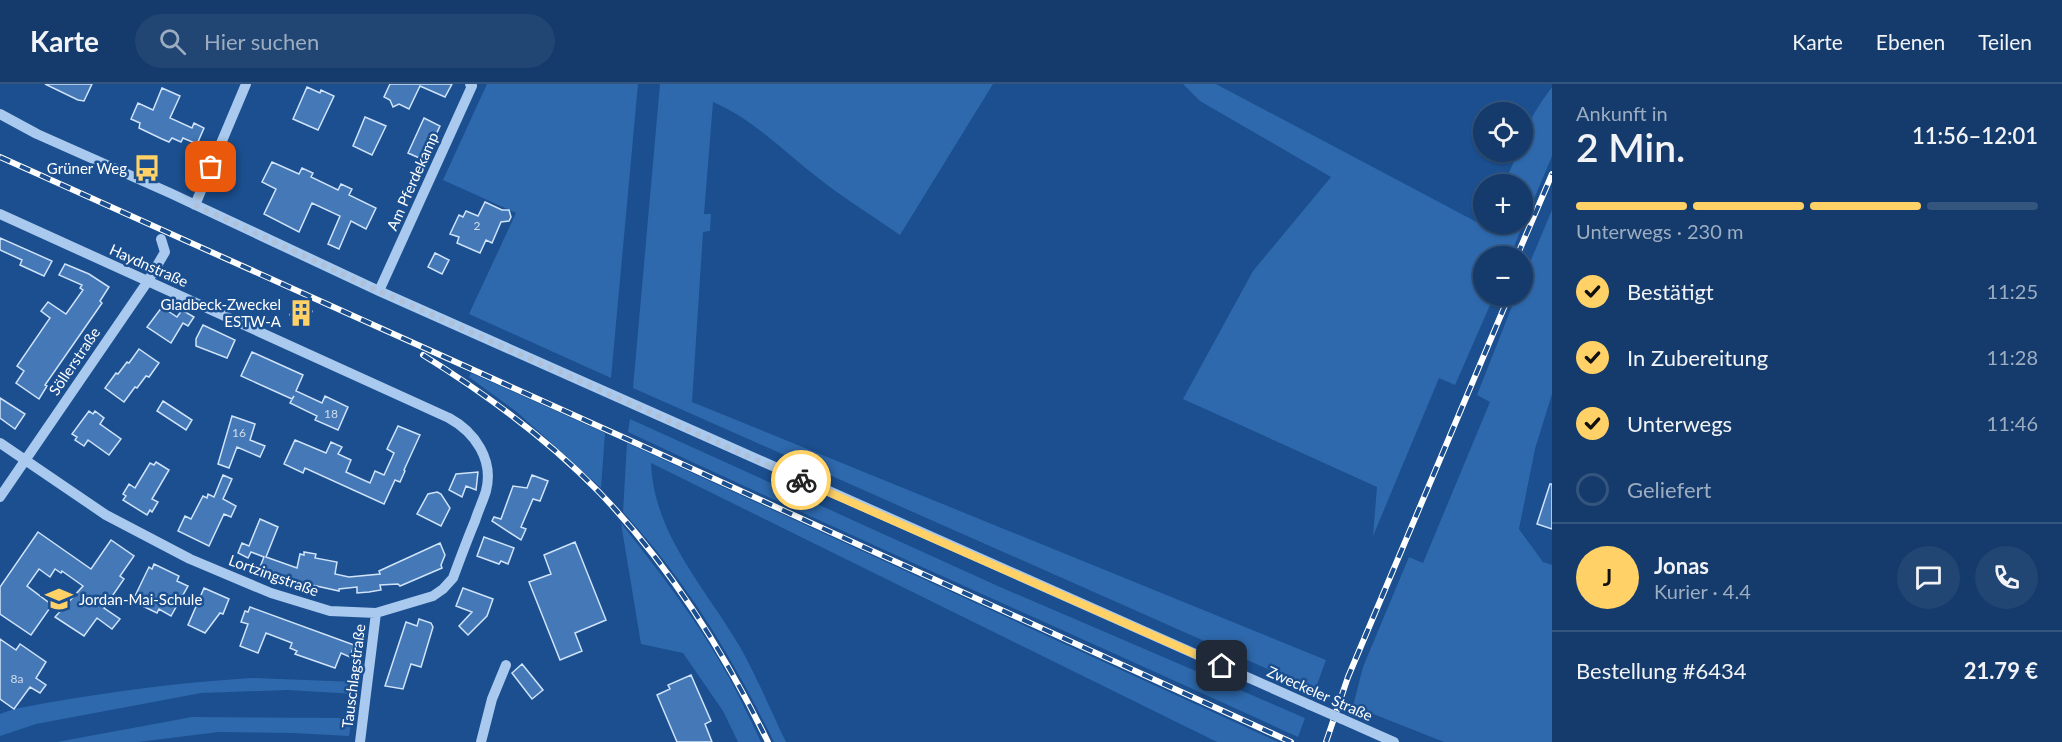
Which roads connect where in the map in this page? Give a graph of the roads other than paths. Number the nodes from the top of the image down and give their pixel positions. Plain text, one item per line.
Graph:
1 (246, 84) edge
2 (470, 84) edge
3 (0, 114) edge
4 (195, 205) junction
5 (0, 214) edge
6 (161, 239) dead end
7 (148, 281) junction
8 (379, 291) junction
9 (449, 418) joint
10 (0, 443) edge
11 (25, 460) junction
12 (0, 497) edge
13 (376, 613) junction
14 (507, 665) dead end
15 (360, 741) edge
16 (481, 742) edge
17 (1394, 742) edge

1 - 4 street
2 - 8 street, Am Pferdekamp
3 - 4 street, Zweckeler Straße
4 - 8 street, Zweckeler Straße
5 - 7 street, Haydnstraße
6 - 7 street, Söllerstraße
7 - 9 street, Haydnstraße
7 - 11 street, Söllerstraße
8 - 17 street, Zweckeler Straße, bridge
9 - 13 street, Lortzingstraße
10 - 11 street, Lortzingstraße
11 - 12 street, Söllerstraße
11 - 13 street, Lortzingstraße
13 - 15 street, Tauschlagstraße
14 - 16 street

